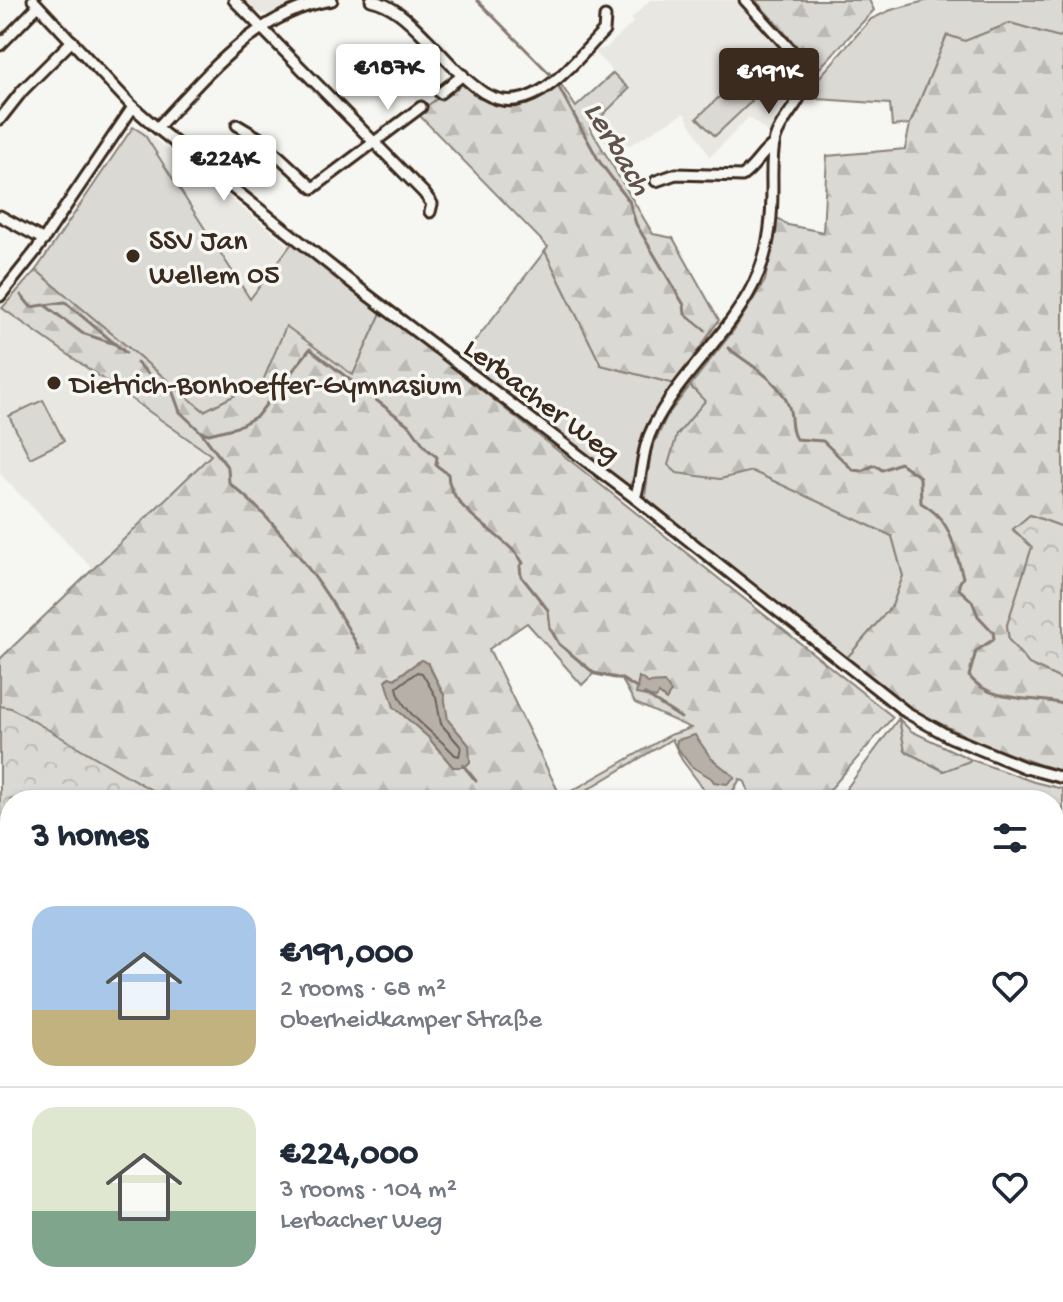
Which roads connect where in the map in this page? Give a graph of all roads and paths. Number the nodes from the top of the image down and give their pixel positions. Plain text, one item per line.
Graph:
1 (234, 0) edge
2 (332, 0) edge
3 (371, 0) edge
4 (745, 0) edge
5 (35, 3) edge
6 (605, 17) dead end
7 (262, 27) junction
8 (72, 41) junction
9 (0, 45) edge
10 (463, 75) junction
11 (440, 93) dead end
12 (133, 107) junction
13 (421, 107) dead end
14 (0, 119) edge
15 (237, 125) dead end
16 (157, 128) junction
17 (376, 142) junction
18 (774, 144) junction
19 (656, 181) dead end
20 (430, 212) dead end
21 (0, 216) edge
22 (40, 238) junction
23 (0, 296) edge
24 (635, 498) junction
25 (1063, 778) edge

1 - 7 street
2 - 7 street
3 - 10 street
4 - 18 street
5 - 8 street, Lerbacher Weg
5 - 9 street
6 - 10 street
7 - 16 street
7 - 17 street
8 - 12 street, Lerbacher Weg
8 - 14 street
10 - 11 street
12 - 16 street, Lerbacher Weg
12 - 22 street
13 - 17 street
15 - 17 street
16 - 24 street, Lerbacher Weg
17 - 20 street
18 - 19 street
18 - 24 street
21 - 22 street
22 - 23 street
24 - 25 street, Lerbacher Weg

